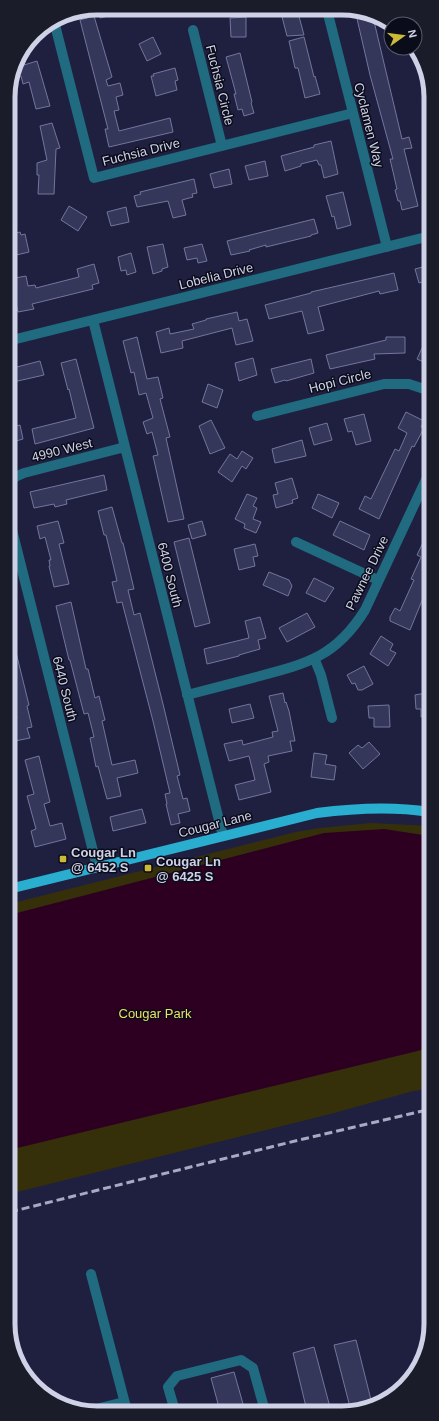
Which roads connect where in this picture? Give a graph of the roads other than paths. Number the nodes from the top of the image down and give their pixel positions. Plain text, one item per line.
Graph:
1 (327, 15) edge
2 (56, 26) edge
3 (193, 30) dead end
4 (352, 112) junction
5 (222, 146) junction
6 (424, 238) edge
7 (387, 247) junction
8 (93, 320) junction
9 (15, 339) edge
10 (424, 389) edge
11 (257, 416) dead end
12 (125, 447) junction
13 (15, 477) edge
14 (424, 484) edge
15 (15, 542) edge
16 (296, 542) dead end
17 (378, 580) junction
18 (315, 660) junction
19 (187, 695) junction
20 (332, 718) dead end
21 (424, 811) edge
22 (223, 836) junction
23 (96, 867) junction
24 (15, 887) edge
25 (91, 1274) dead end
26 (126, 1406) edge
27 (173, 1406) edge
28 (263, 1406) edge

1 - 4 street, Cyclamen Way
2 - 5 street, Fuchsia Drive
3 - 5 street, Fuchsia Circle
4 - 5 street, Fuchsia Drive
4 - 7 street, Cyclamen Way
6 - 7 street, Lobelia Drive
7 - 8 street, Lobelia Drive
8 - 9 street, Lobelia Drive
8 - 12 street, 6400 South
10 - 11 street, Hopi Circle
12 - 13 street, 4990 West
12 - 19 street, 6400 South
14 - 17 street, Pawnee Drive
15 - 23 street, 6440 South
16 - 17 street
17 - 18 street, Pawnee Drive
18 - 19 street, Pawnee Drive
18 - 20 street
19 - 22 street, 6400 South
21 - 22 main road, Cougar Lane
22 - 23 main road, Cougar Lane
23 - 24 main road, Cougar Lane
25 - 26 street
27 - 28 street

